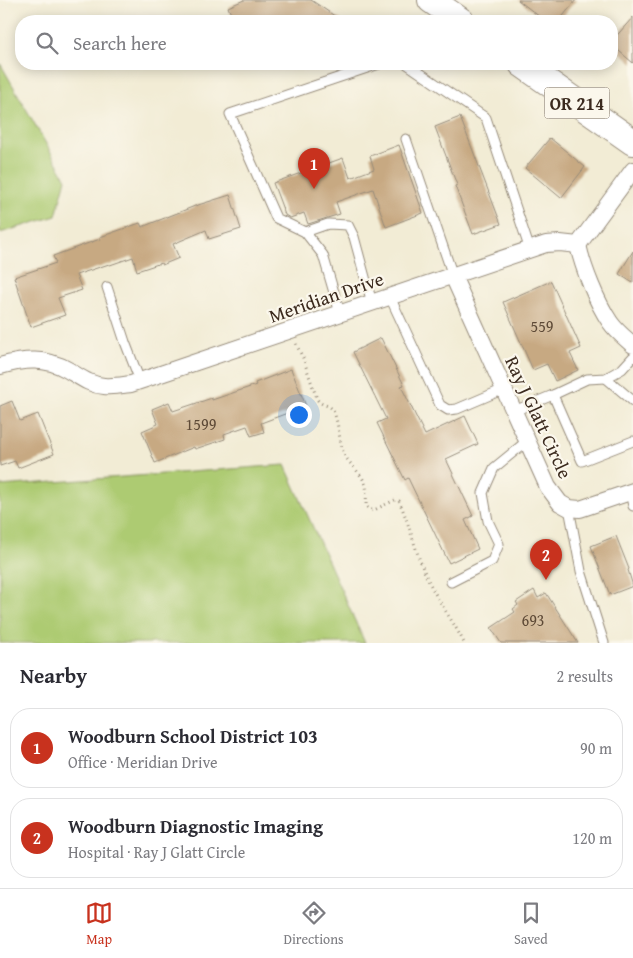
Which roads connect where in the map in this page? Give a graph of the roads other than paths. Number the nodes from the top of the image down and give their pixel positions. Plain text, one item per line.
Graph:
1 (431, 0) edge
2 (452, 15) edge
3 (361, 70) edge
4 (416, 70) edge
5 (531, 70) edge
6 (406, 139) dead end
7 (633, 142) edge
8 (633, 170) edge
9 (305, 232) junction
10 (578, 245) junction
11 (530, 250) junction
12 (453, 276) junction
13 (107, 287) dead end
14 (390, 297) junction
15 (372, 303) junction
16 (336, 315) junction
17 (633, 345) edge
18 (633, 357) edge
19 (0, 366) edge
20 (606, 378) junction
21 (140, 381) junction
22 (504, 390) junction
23 (553, 395) junction
24 (633, 401) edge
25 (514, 411) junction
26 (527, 441) junction
27 (633, 441) edge
28 (632, 497) edge
29 (569, 508) junction
30 (451, 582) dead end
31 (604, 643) edge

1 - 2 main road
3 - 9 lane
4 - 11 lane
5 - 7 main road, OR 214
6 - 12 lane
8 - 10 street
9 - 15 lane
9 - 16 lane
10 - 11 street, Meridian Drive
10 - 17 street
11 - 12 street, Meridian Drive
12 - 14 street, Meridian Drive
12 - 22 street, Ray J Glatt Circle
13 - 21 lane
14 - 15 street, Meridian Drive
14 - 22 lane
15 - 16 street, Meridian Drive
16 - 21 street, Meridian Drive
18 - 20 lane
19 - 21 street, Meridian Drive
20 - 23 lane
20 - 24 lane
22 - 25 street, Ray J Glatt Circle
23 - 25 lane
23 - 27 lane
25 - 26 street, Ray J Glatt Circle
26 - 29 street, Ray J Glatt Circle
26 - 30 lane
28 - 29 street
29 - 31 lane

